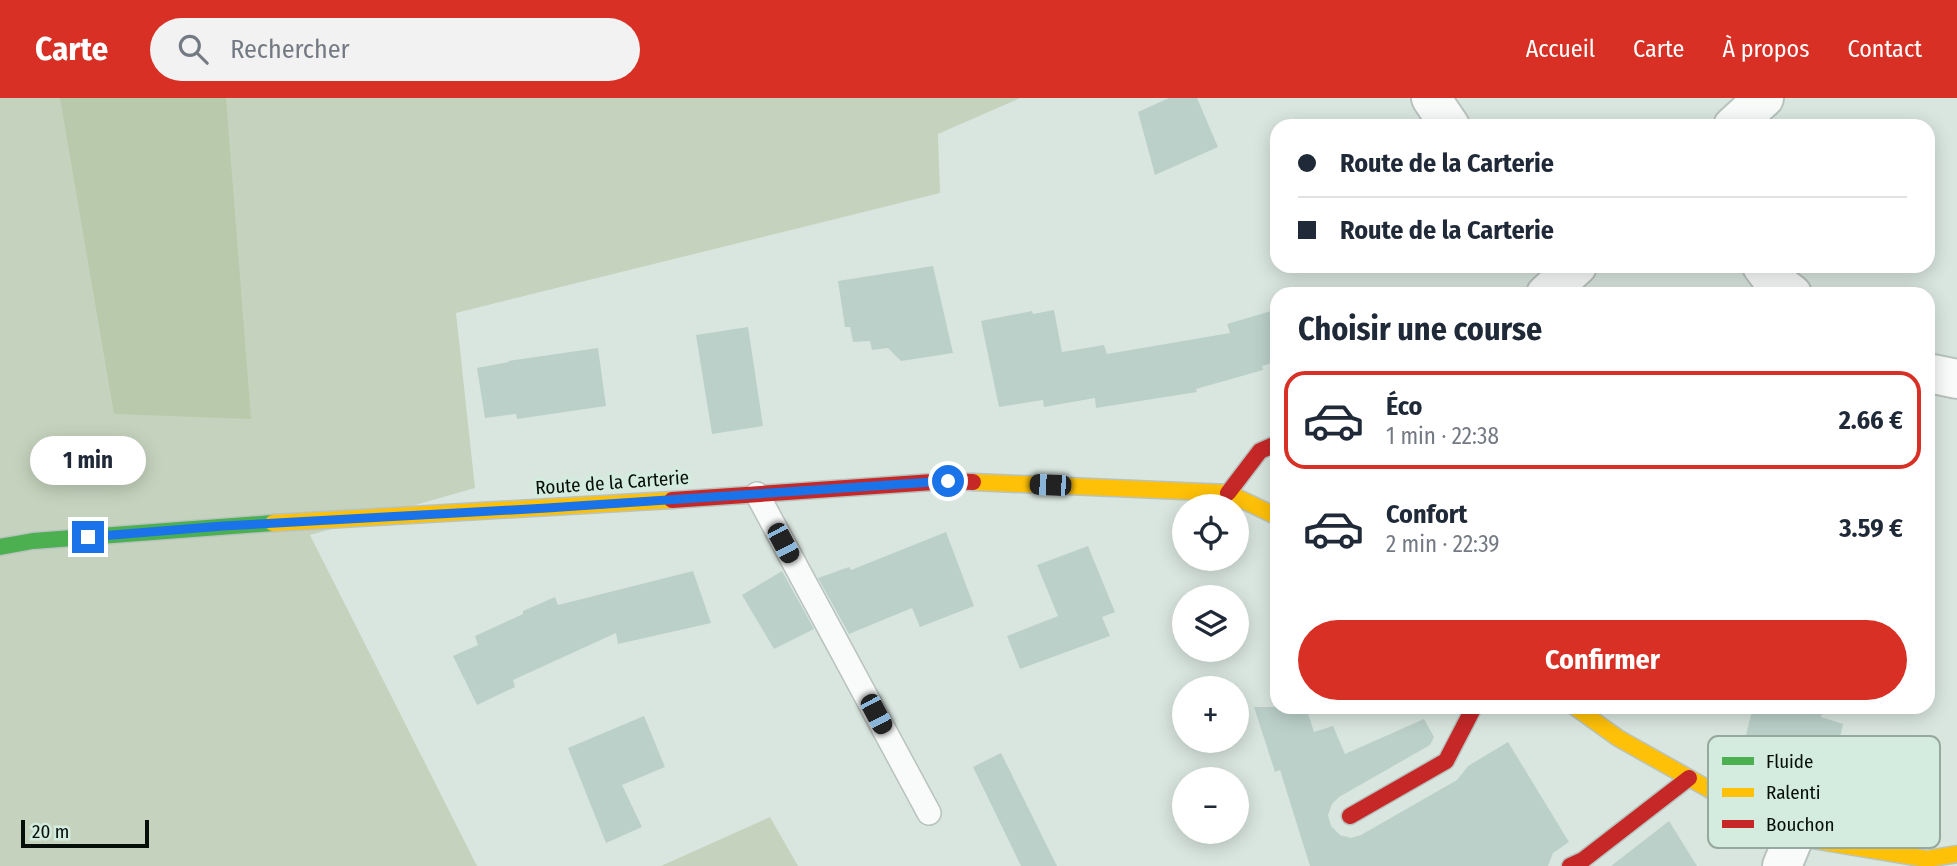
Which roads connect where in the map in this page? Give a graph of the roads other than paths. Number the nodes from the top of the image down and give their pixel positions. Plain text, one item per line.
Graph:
1 (1432, 98) edge
2 (1765, 98) edge
3 (1446, 119) edge
4 (1741, 119) edge
5 (1767, 273) edge
6 (1783, 287) edge
7 (1935, 374) edge
8 (1957, 379) edge
9 (1270, 447) edge
10 (1228, 493) junction
11 (757, 494) junction
12 (1270, 513) edge
13 (0, 547) edge
14 (1470, 714) edge
15 (1592, 714) edge
16 (1613, 723) edge
17 (1689, 778) junction
18 (1708, 792) edge
19 (929, 813) dead end
20 (1350, 816) dead end
21 (1788, 852) edge
22 (1957, 854) edge
23 (1570, 866) edge

1 - 3 street
2 - 4 street
5 - 6 street
7 - 8 street
9 - 10 street
10 - 11 street, Route de la Carterie
10 - 12 street
11 - 13 street, Route de la Carterie
11 - 19 lane
14 - 20 street
15 - 16 street
16 - 17 street
17 - 18 street
17 - 23 street
21 - 22 street

